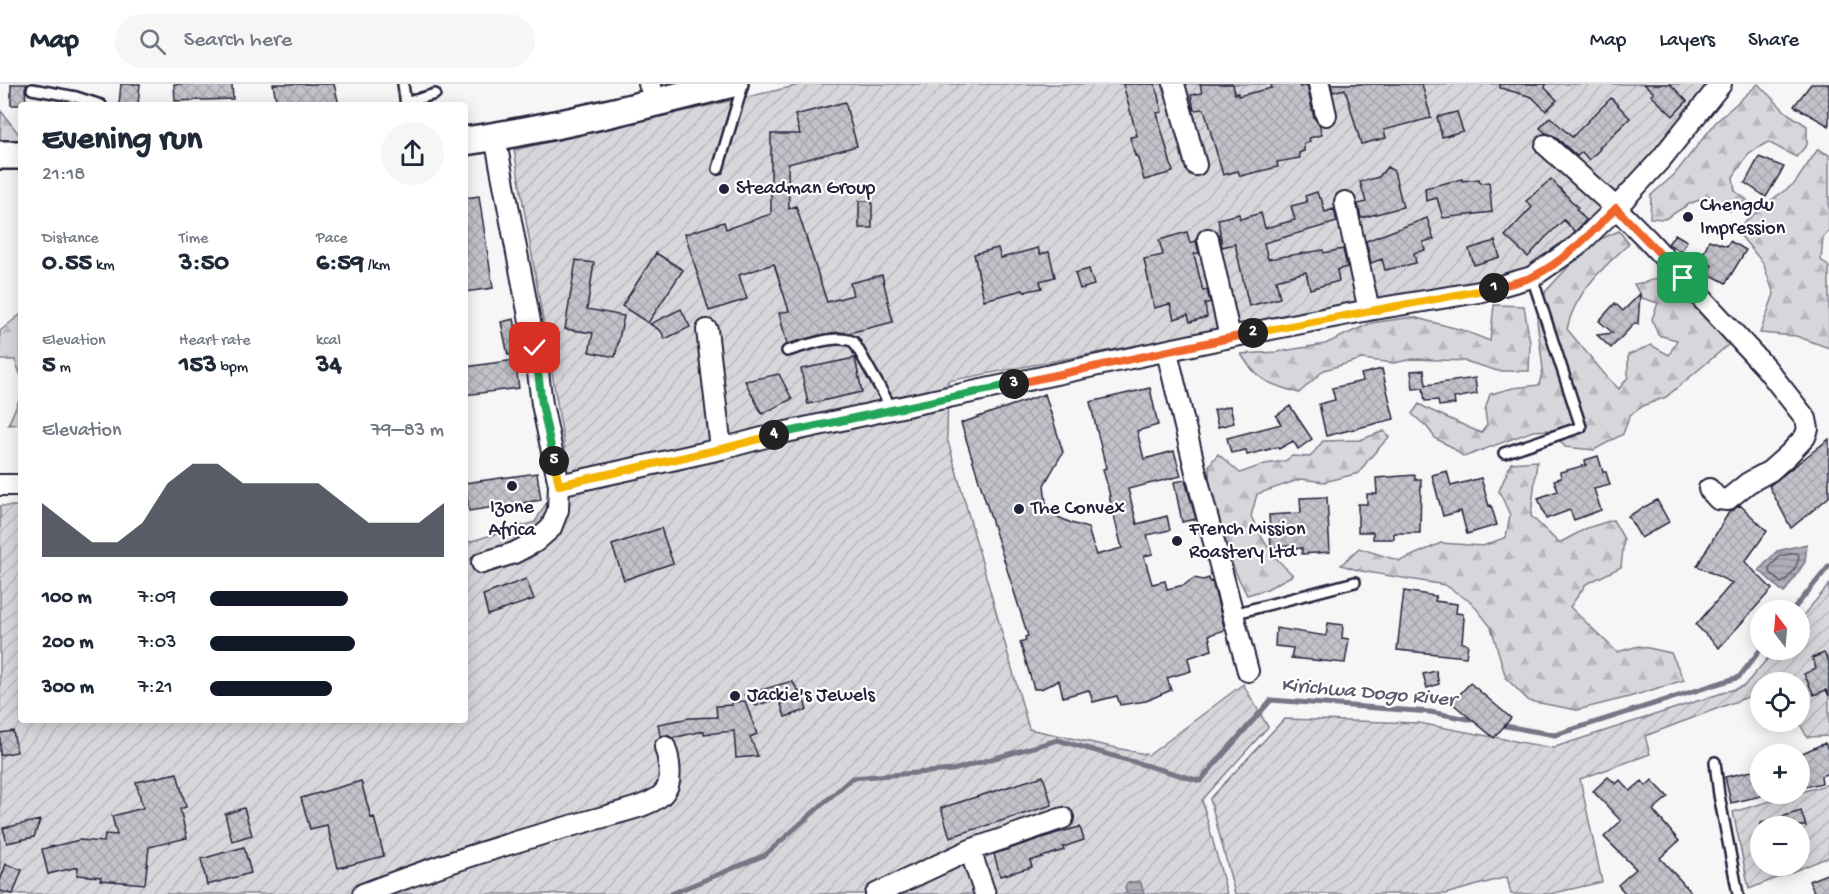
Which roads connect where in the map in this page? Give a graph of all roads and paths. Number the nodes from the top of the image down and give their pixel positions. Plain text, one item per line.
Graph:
1 (403, 84) edge
2 (729, 84) edge
3 (743, 84) edge
4 (1174, 84) edge
5 (1319, 84) edge
6 (1721, 84) edge
7 (32, 89) dead end
8 (653, 93) edge
9 (435, 94) dead end
10 (92, 102) edge
11 (406, 102) edge
12 (412, 102) edge
13 (1326, 115) dead end
14 (495, 137) junction
15 (468, 141) edge
16 (1546, 145) dead end
17 (0, 155) edge
18 (18, 155) edge
19 (1196, 165) dead end
20 (718, 169) dead end
21 (1345, 202) dead end
22 (1616, 208) junction
23 (1208, 239) dead end
24 (1532, 277) junction
25 (1369, 310) junction
26 (706, 330) dead end
27 (1230, 338) junction
28 (787, 351) dead end
29 (1167, 352) junction
30 (892, 409) junction
31 (721, 449) junction
32 (1504, 453) dead end
33 (0, 485) edge
34 (18, 485) edge
35 (559, 485) junction
36 (1709, 489) dead end
37 (482, 563) dead end
38 (1355, 582) dead end
39 (1233, 614) junction
40 (1248, 671) dead end
41 (665, 747) dead end
42 (1715, 762) dead end
43 (1062, 818) dead end
44 (970, 850) junction
45 (363, 894) edge
46 (876, 894) edge
47 (985, 894) edge
48 (1738, 894) edge

1 - 11 lane
2 - 8 street
3 - 20 lane
4 - 19 street
5 - 13 street
6 - 22 street
7 - 10 lane
8 - 14 street
9 - 12 lane
14 - 15 street
14 - 35 street
16 - 22 street
17 - 18 street
21 - 25 street
22 - 24 street
22 - 36 street
23 - 27 street
24 - 25 street
24 - 32 lane
25 - 27 street
26 - 31 street
27 - 29 street
28 - 30 lane
29 - 30 street
29 - 39 street
30 - 31 street
31 - 35 street
33 - 34 street
35 - 37 street
38 - 39 lane
39 - 40 street
41 - 45 street
42 - 48 lane
43 - 44 street
44 - 46 street
44 - 47 street

